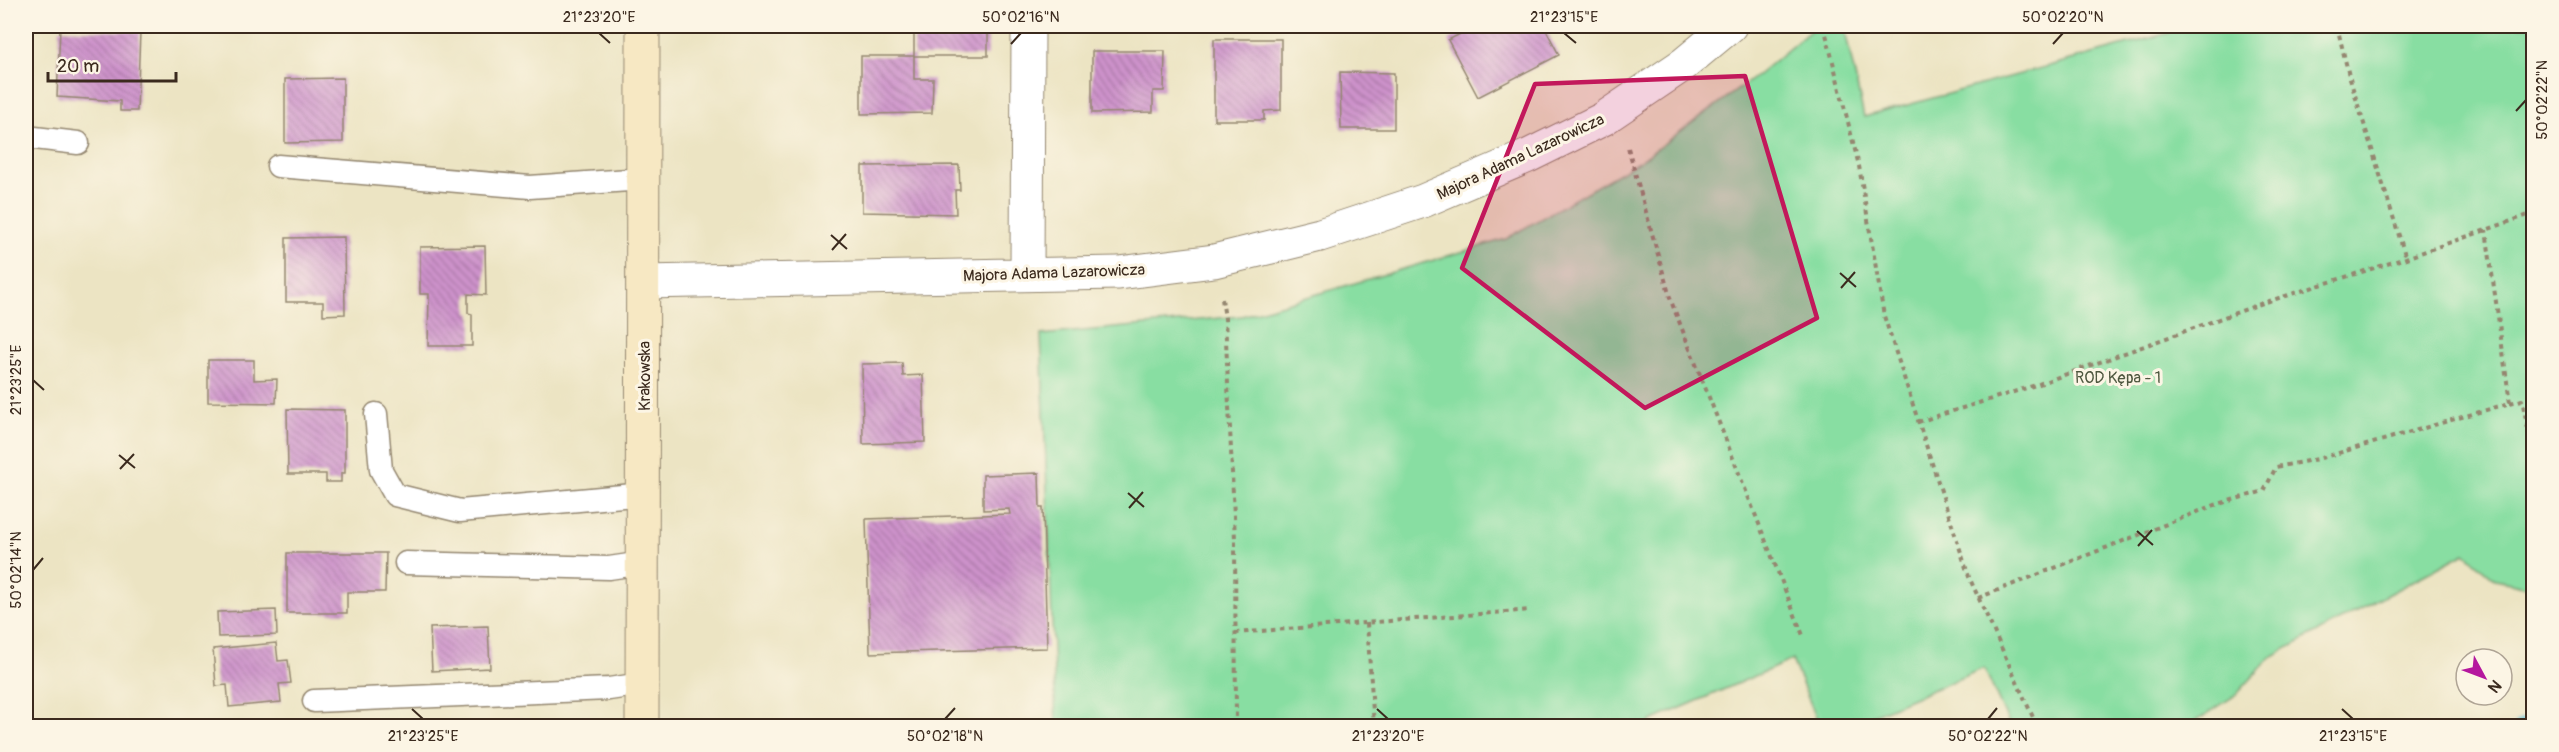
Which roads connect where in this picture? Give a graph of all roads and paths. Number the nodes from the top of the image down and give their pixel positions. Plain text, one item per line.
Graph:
1 (643, 26) edge
2 (1028, 26) edge
3 (1730, 26) edge
4 (1824, 26) edge
5 (2337, 26) edge
6 (1613, 112) junction
7 (26, 137) edge
8 (78, 143) dead end
9 (278, 166) dead end
10 (643, 179) junction
11 (2534, 213) edge
12 (2486, 230) junction
13 (2406, 258) junction
14 (1214, 261) junction
15 (1027, 274) junction
16 (644, 282) junction
17 (2510, 403) junction
18 (376, 414) dead end
19 (1918, 422) junction
20 (2534, 458) edge
21 (644, 494) junction
22 (406, 563) dead end
23 (643, 563) junction
24 (1978, 598) junction
25 (1531, 610) dead end
26 (1367, 623) junction
27 (1235, 633) junction
28 (1804, 638) dead end
29 (642, 684) junction
30 (314, 701) dead end
31 (642, 726) edge
32 (1236, 726) edge
33 (1374, 726) edge
34 (2037, 726) edge

1 - 10 street, Krakowska
2 - 15 street
3 - 6 street, Majora Adama Lazarowicza
4 - 19 path
5 - 13 path
6 - 14 street, Majora Adama Lazarowicza
6 - 28 path
7 - 8 lane
9 - 10 lane
10 - 16 street, Krakowska
11 - 12 path
12 - 13 path
12 - 17 path
13 - 19 path
14 - 15 street, Majora Adama Lazarowicza
14 - 27 path
15 - 16 street, Majora Adama Lazarowicza
16 - 21 street, Krakowska
17 - 20 path
17 - 24 path
18 - 21 lane
19 - 24 path
21 - 23 street, Krakowska
22 - 23 lane
23 - 29 street, Krakowska
24 - 34 path
25 - 26 path
26 - 27 path
26 - 33 path
27 - 32 path
29 - 30 lane
29 - 31 street, Krakowska

